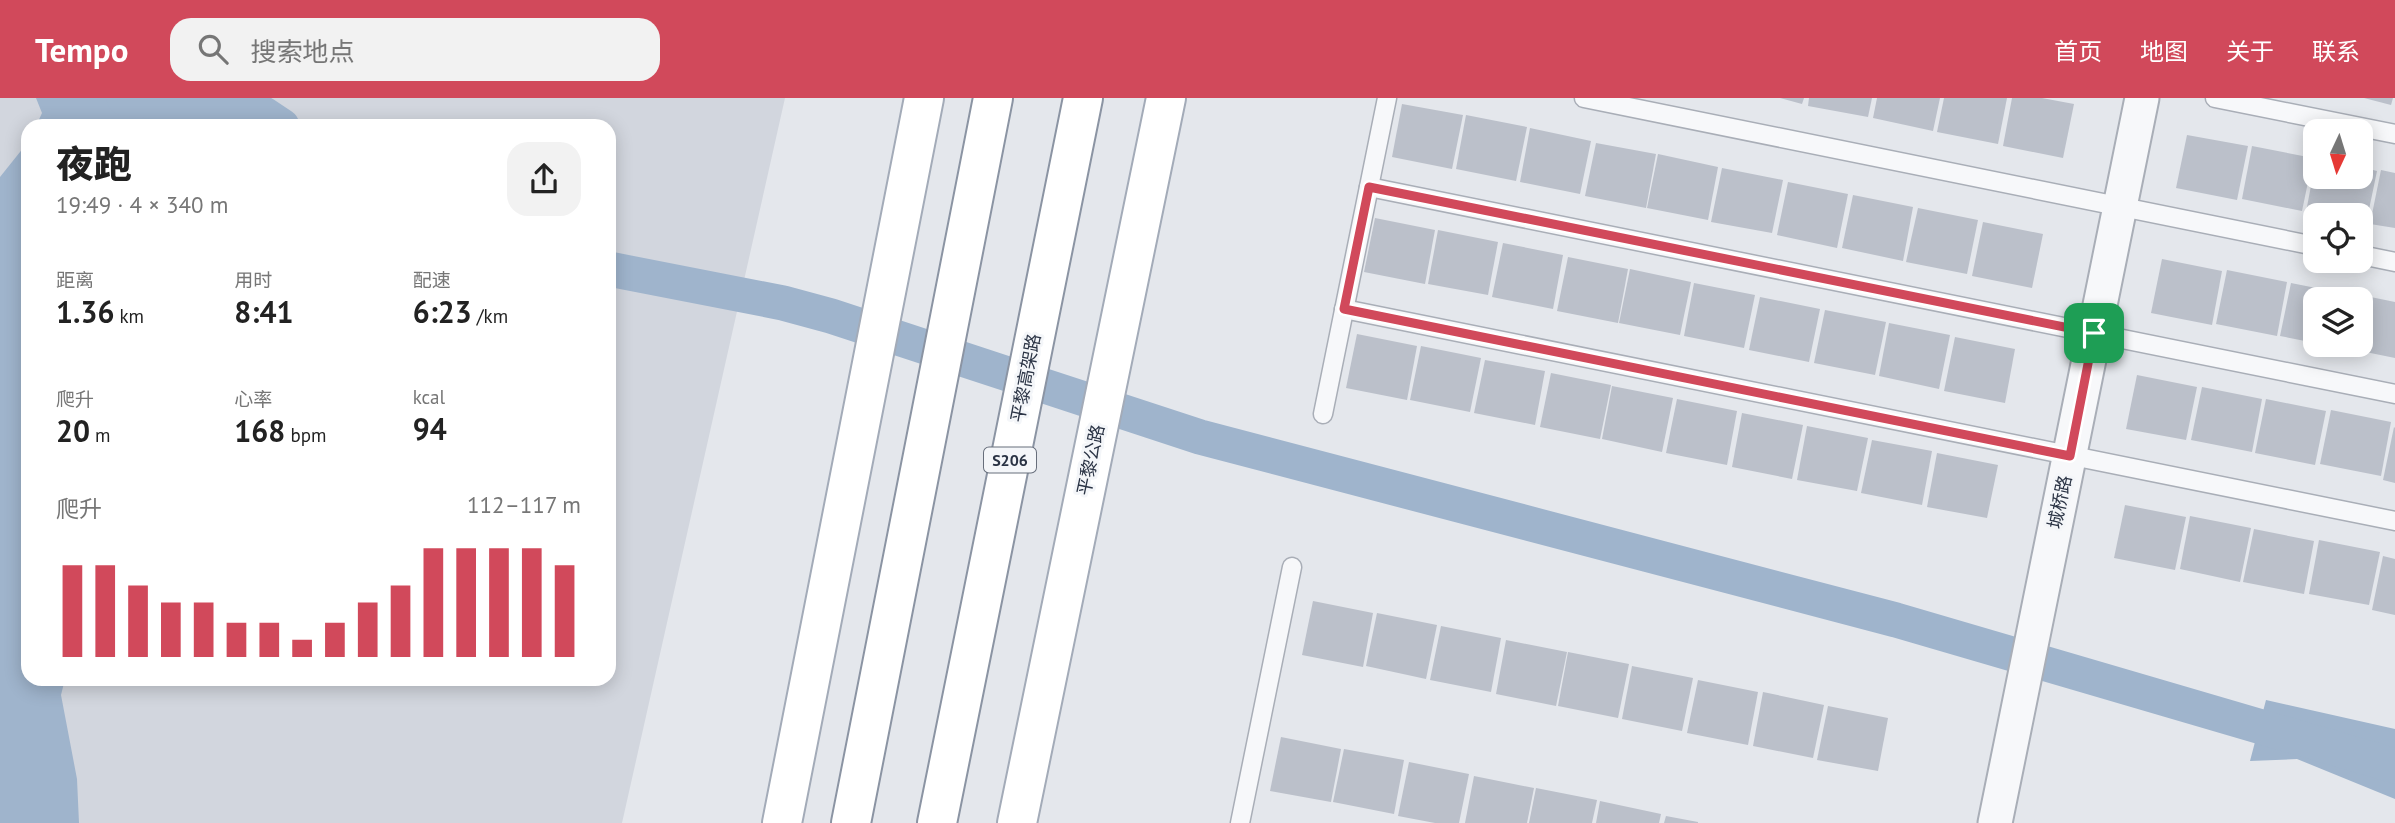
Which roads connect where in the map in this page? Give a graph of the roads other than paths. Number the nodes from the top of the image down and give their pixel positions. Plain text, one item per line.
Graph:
1 (924, 98) edge
2 (993, 98) edge
3 (1083, 98) edge
4 (1166, 98) edge
5 (1387, 98) edge
6 (1584, 98) edge
7 (2142, 98) edge
8 (2215, 98) edge
9 (2395, 134) edge
10 (1369, 187) junction
11 (2120, 206) junction
12 (2303, 244) edge
13 (2373, 257) edge
14 (2395, 262) edge
15 (1344, 309) junction
16 (2094, 333) junction
17 (2395, 394) edge
18 (1323, 414) dead end
19 (2070, 456) junction
20 (2395, 521) edge
21 (1292, 568) dead end
22 (782, 823) edge
23 (851, 823) edge
24 (937, 823) edge
25 (1017, 823) edge
26 (1240, 823) edge
27 (1995, 823) edge

1 - 22 main road
2 - 23 main road
3 - 24 main road, 平黎高架路 / S206
4 - 25 main road, 平黎公路
5 - 10 lane
6 - 11 lane
7 - 11 street, 城桥路
8 - 9 lane
10 - 15 lane
10 - 16 lane
11 - 12 lane
11 - 16 street, 城桥路
13 - 14 lane
15 - 18 lane
15 - 19 lane
16 - 17 lane
16 - 19 street, 城桥路
19 - 20 lane
19 - 27 street, 城桥路
21 - 26 lane

